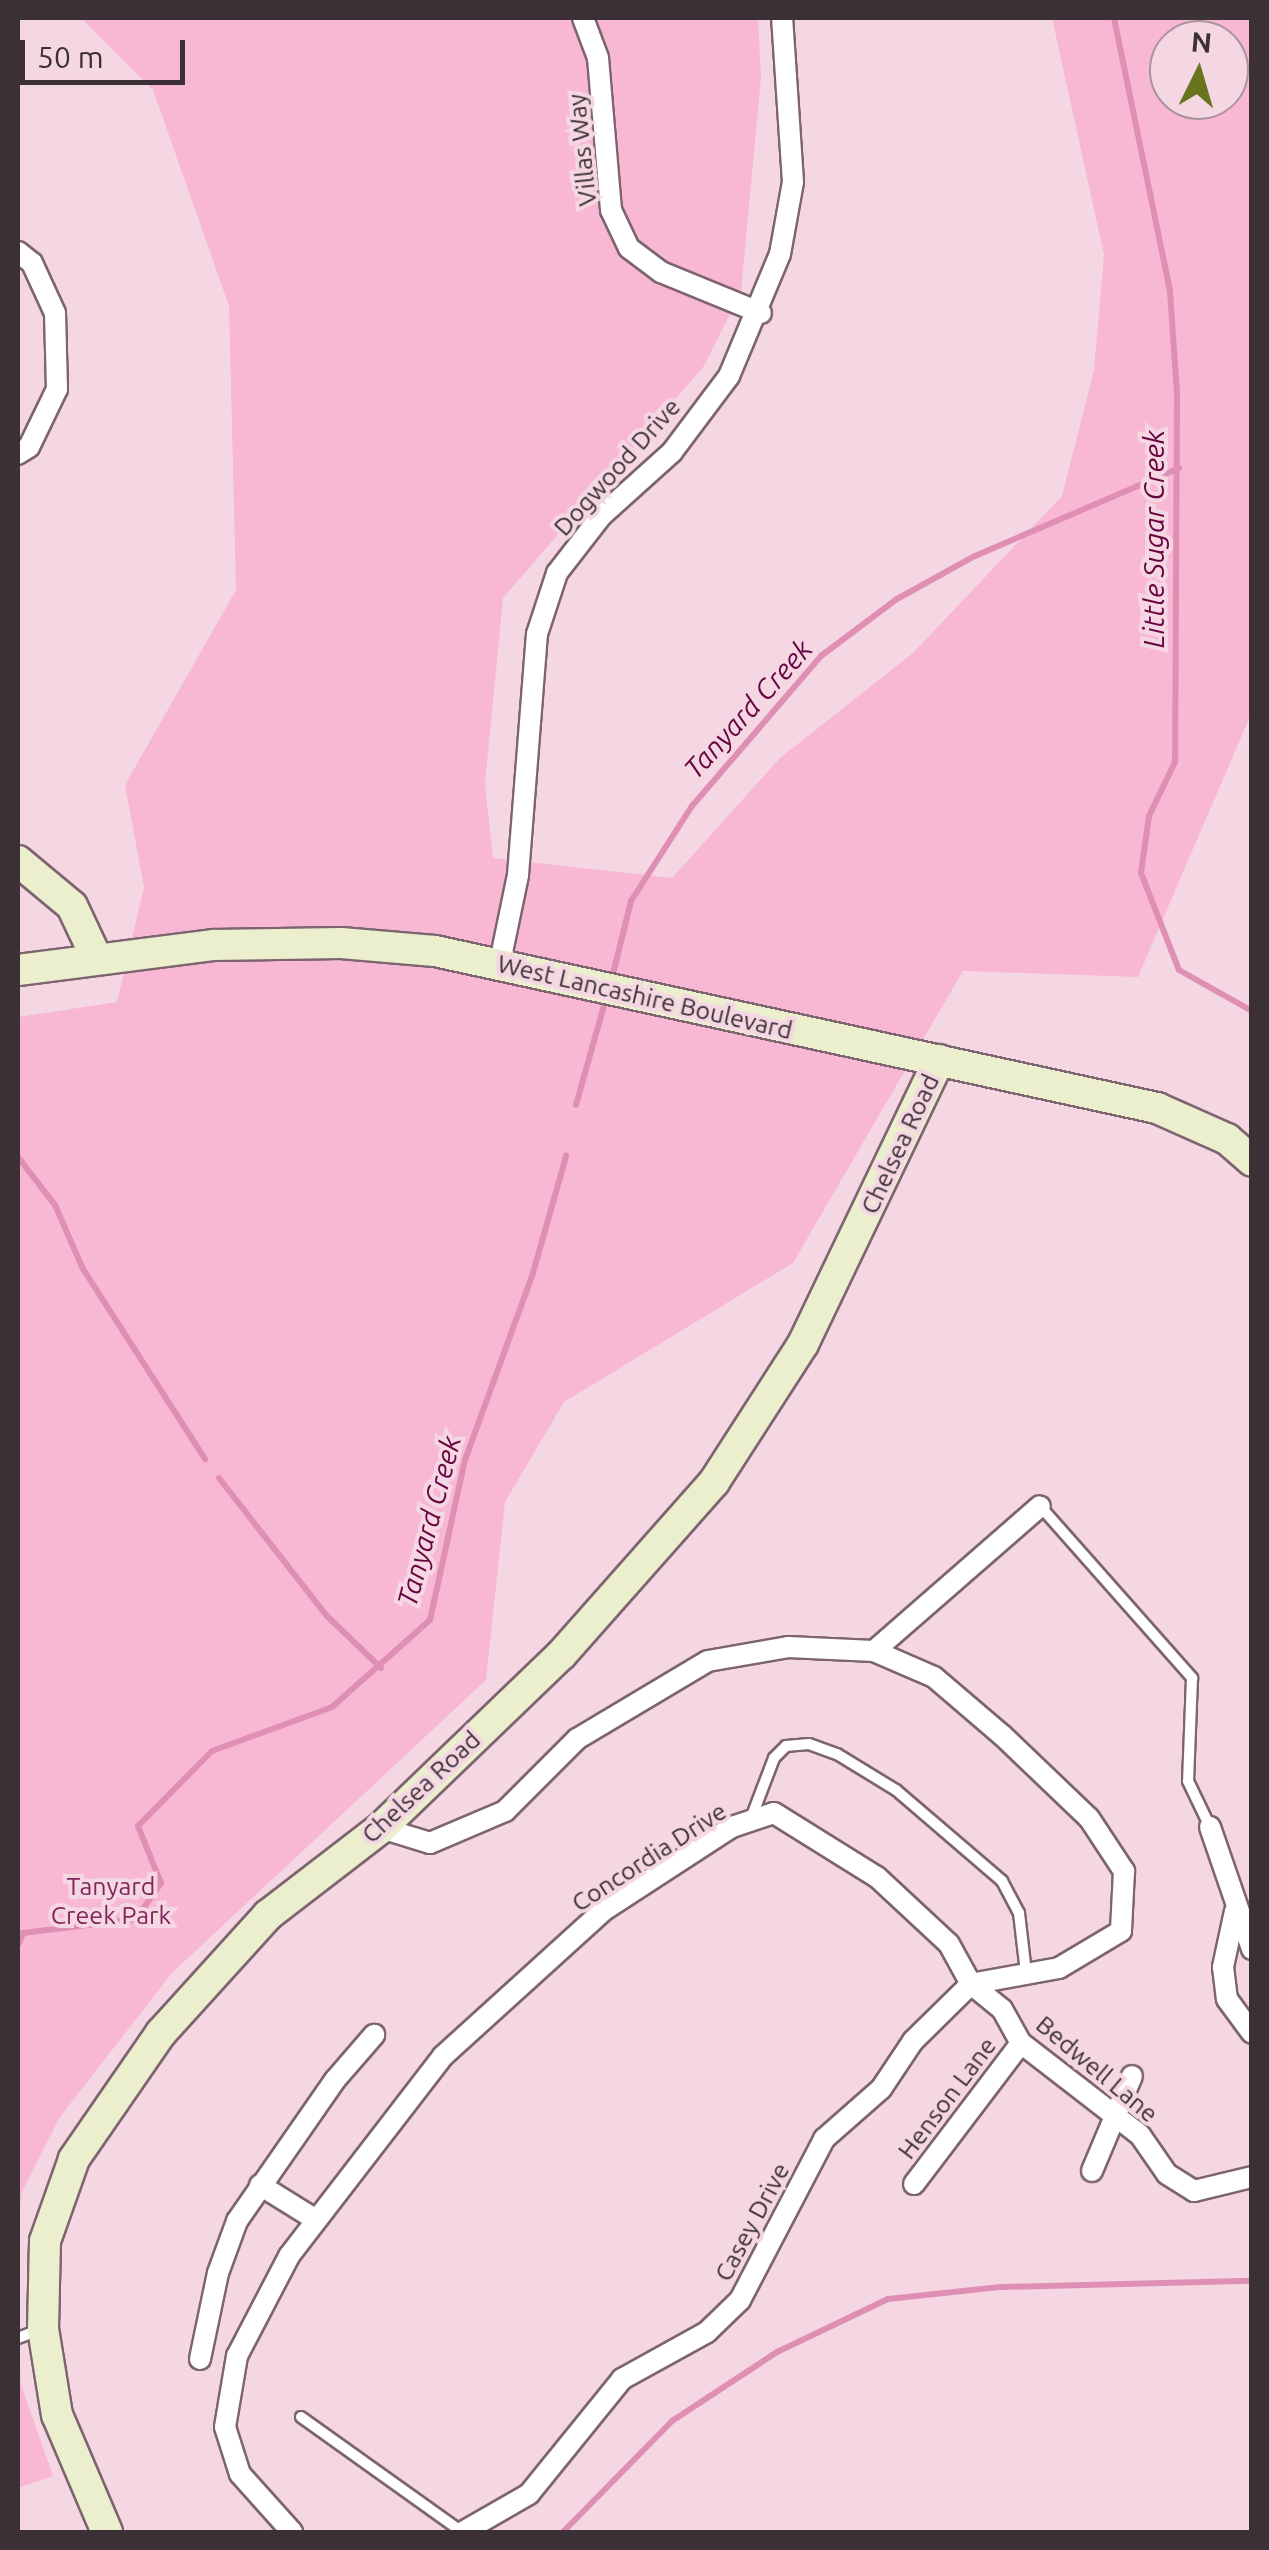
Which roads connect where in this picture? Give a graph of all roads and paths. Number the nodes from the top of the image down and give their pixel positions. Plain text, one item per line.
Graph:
1 (583, 18) edge
2 (782, 18) edge
3 (18, 252) edge
4 (761, 313) junction
5 (18, 454) edge
6 (18, 861) edge
7 (96, 957) junction
8 (515, 966) junction
9 (18, 970) edge
10 (940, 1060) junction
11 (1252, 1161) edge
12 (1040, 1506) joint
13 (874, 1651) junction
14 (750, 1821) junction
15 (1210, 1827) joint
16 (381, 1828) junction
17 (1235, 1911) junction
18 (1252, 1949) edge
19 (1026, 1974) junction
20 (971, 1984) junction
21 (1252, 2032) edge
22 (374, 2035) dead end
23 (1021, 2043) junction
24 (1132, 2076) dead end
25 (1118, 2119) junction
26 (1092, 2171) dead end
27 (1252, 2176) edge
28 (914, 2184) dead end
29 (260, 2185) junction
30 (313, 2218) junction
31 (30, 2333) edge
32 (200, 2358) dead end
33 (301, 2417) dead end
34 (107, 2532) edge
35 (292, 2532) edge
36 (463, 2532) edge

1 - 4 street, Villas Way
2 - 4 street, Dogwood Drive
3 - 5 street
4 - 8 street, Dogwood Drive
6 - 7 street
7 - 8 street, West Lancashire Boulevard
7 - 9 street, West Lancashire Boulevard
8 - 10 street, West Lancashire Boulevard
10 - 11 street, West Lancashire Boulevard
10 - 16 street, Chelsea Road
12 - 13 street
12 - 15 lane
13 - 16 street
13 - 19 street
14 - 19 lane
14 - 20 street, Concordia Drive
14 - 30 street, Concordia Drive
15 - 17 street
16 - 31 street, Chelsea Road
17 - 18 street
17 - 21 street
19 - 20 street
20 - 23 street, Bedwell Lane
20 - 36 street, Casey Drive
22 - 29 street
23 - 25 street, Bedwell Lane
23 - 28 street, Henson Lane
24 - 25 street
25 - 26 street
25 - 27 street, Bedwell Lane
29 - 30 street
29 - 32 street
30 - 35 street, Concordia Drive
31 - 34 street, Chelsea Road
33 - 36 lane

